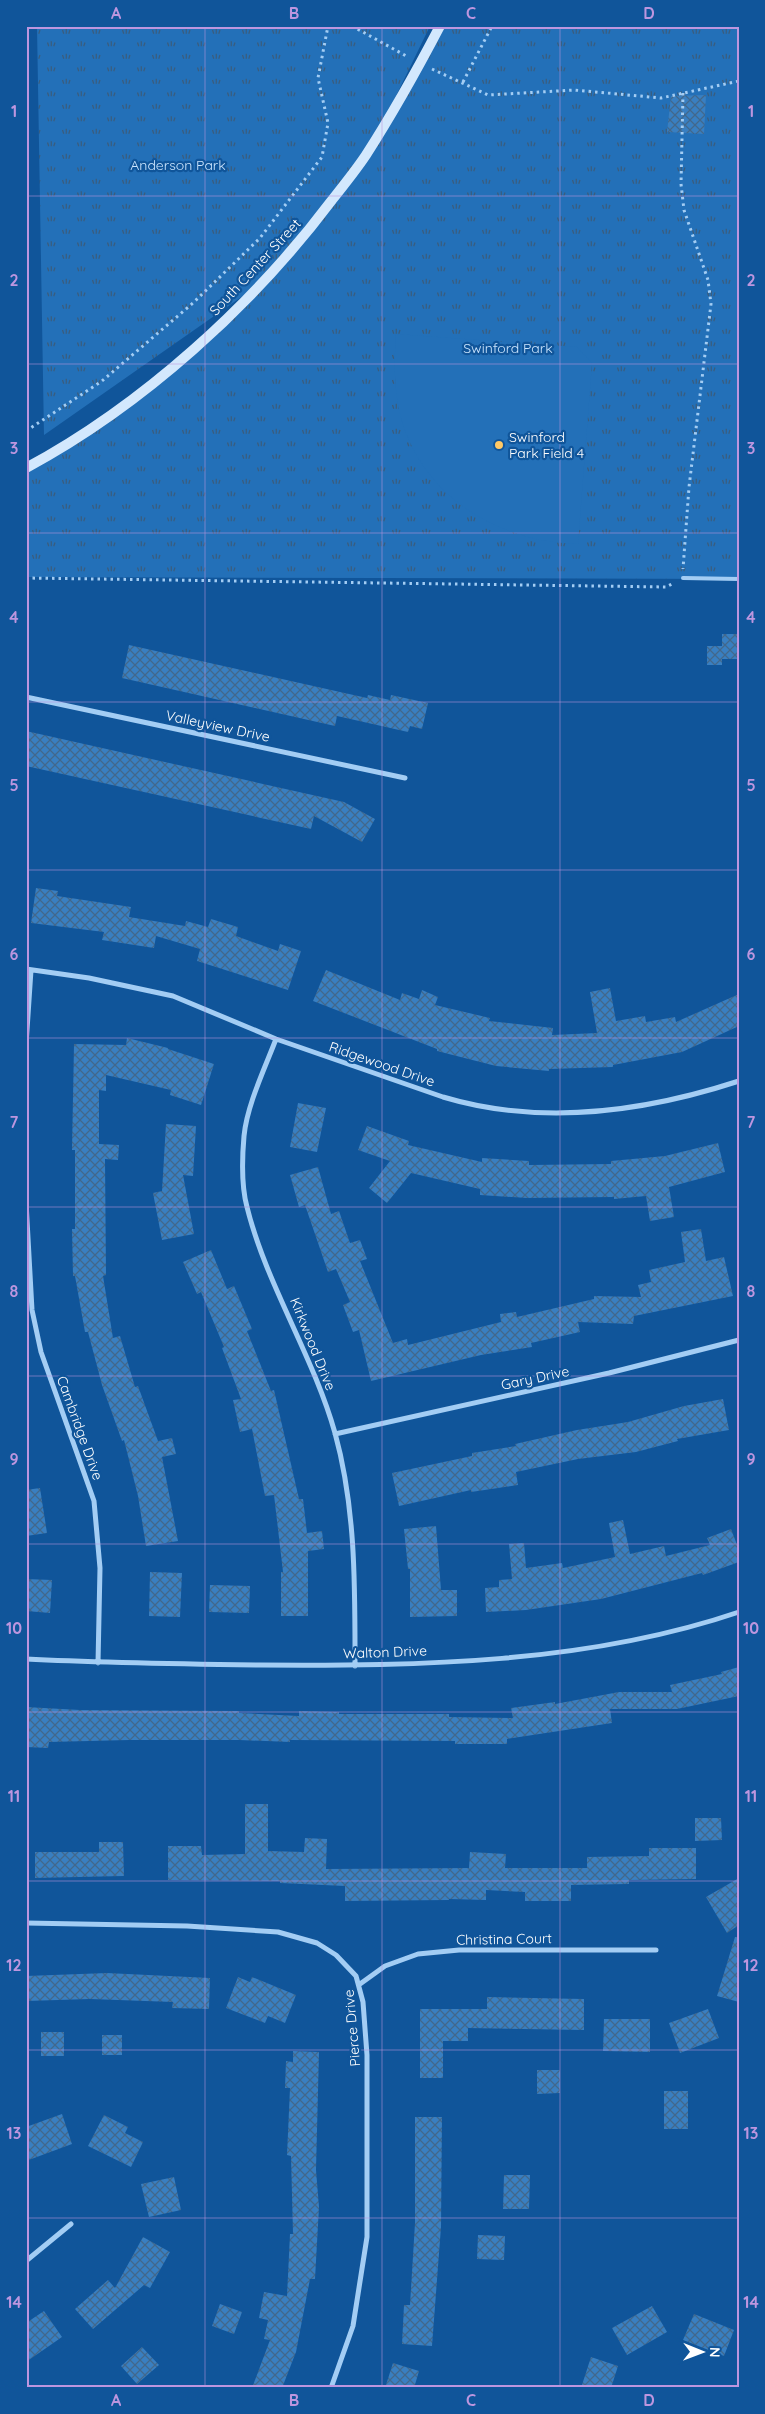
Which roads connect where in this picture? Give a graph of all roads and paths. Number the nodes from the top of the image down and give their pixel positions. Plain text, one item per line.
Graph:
1 (328, 26) edge
2 (352, 26) edge
3 (440, 26) edge
4 (492, 26) edge
5 (421, 64) junction
6 (739, 81) edge
7 (463, 82) junction
8 (683, 93) junction
9 (26, 431) edge
10 (26, 468) edge
11 (26, 578) edge
12 (683, 578) junction
13 (739, 579) edge
14 (26, 697) edge
15 (405, 778) dead end
16 (29, 970) edge
17 (276, 1039) junction
18 (26, 1045) edge
19 (739, 1081) edge
20 (26, 1202) edge
21 (739, 1340) edge
22 (335, 1434) junction
23 (739, 1612) edge
24 (26, 1659) edge
25 (98, 1663) junction
26 (355, 1666) junction
27 (26, 1923) edge
28 (656, 1950) dead end
29 (360, 1984) junction
30 (71, 2224) dead end
31 (26, 2261) edge
32 (331, 2388) edge

1 - 9 path
2 - 5 path
3 - 5 main road, South Center Street
4 - 7 path
5 - 7 path
5 - 10 main road, South Center Street
6 - 8 path
7 - 8 path
8 - 12 path
11 - 12 path
12 - 13 lane
14 - 15 street, Valleyview Drive
16 - 17 street, Ridgewood Drive
16 - 18 street
17 - 19 street, Ridgewood Drive
17 - 22 street, Kirkwood Drive
20 - 25 street, Cambridge Drive
21 - 22 street, Gary Drive
22 - 26 street, Kirkwood Drive
23 - 26 street, Walton Drive
24 - 25 street, Walton Drive
25 - 26 street, Walton Drive
27 - 29 street, Pierce Drive
28 - 29 street, Christina Court
29 - 32 street, Pierce Drive
30 - 31 street

